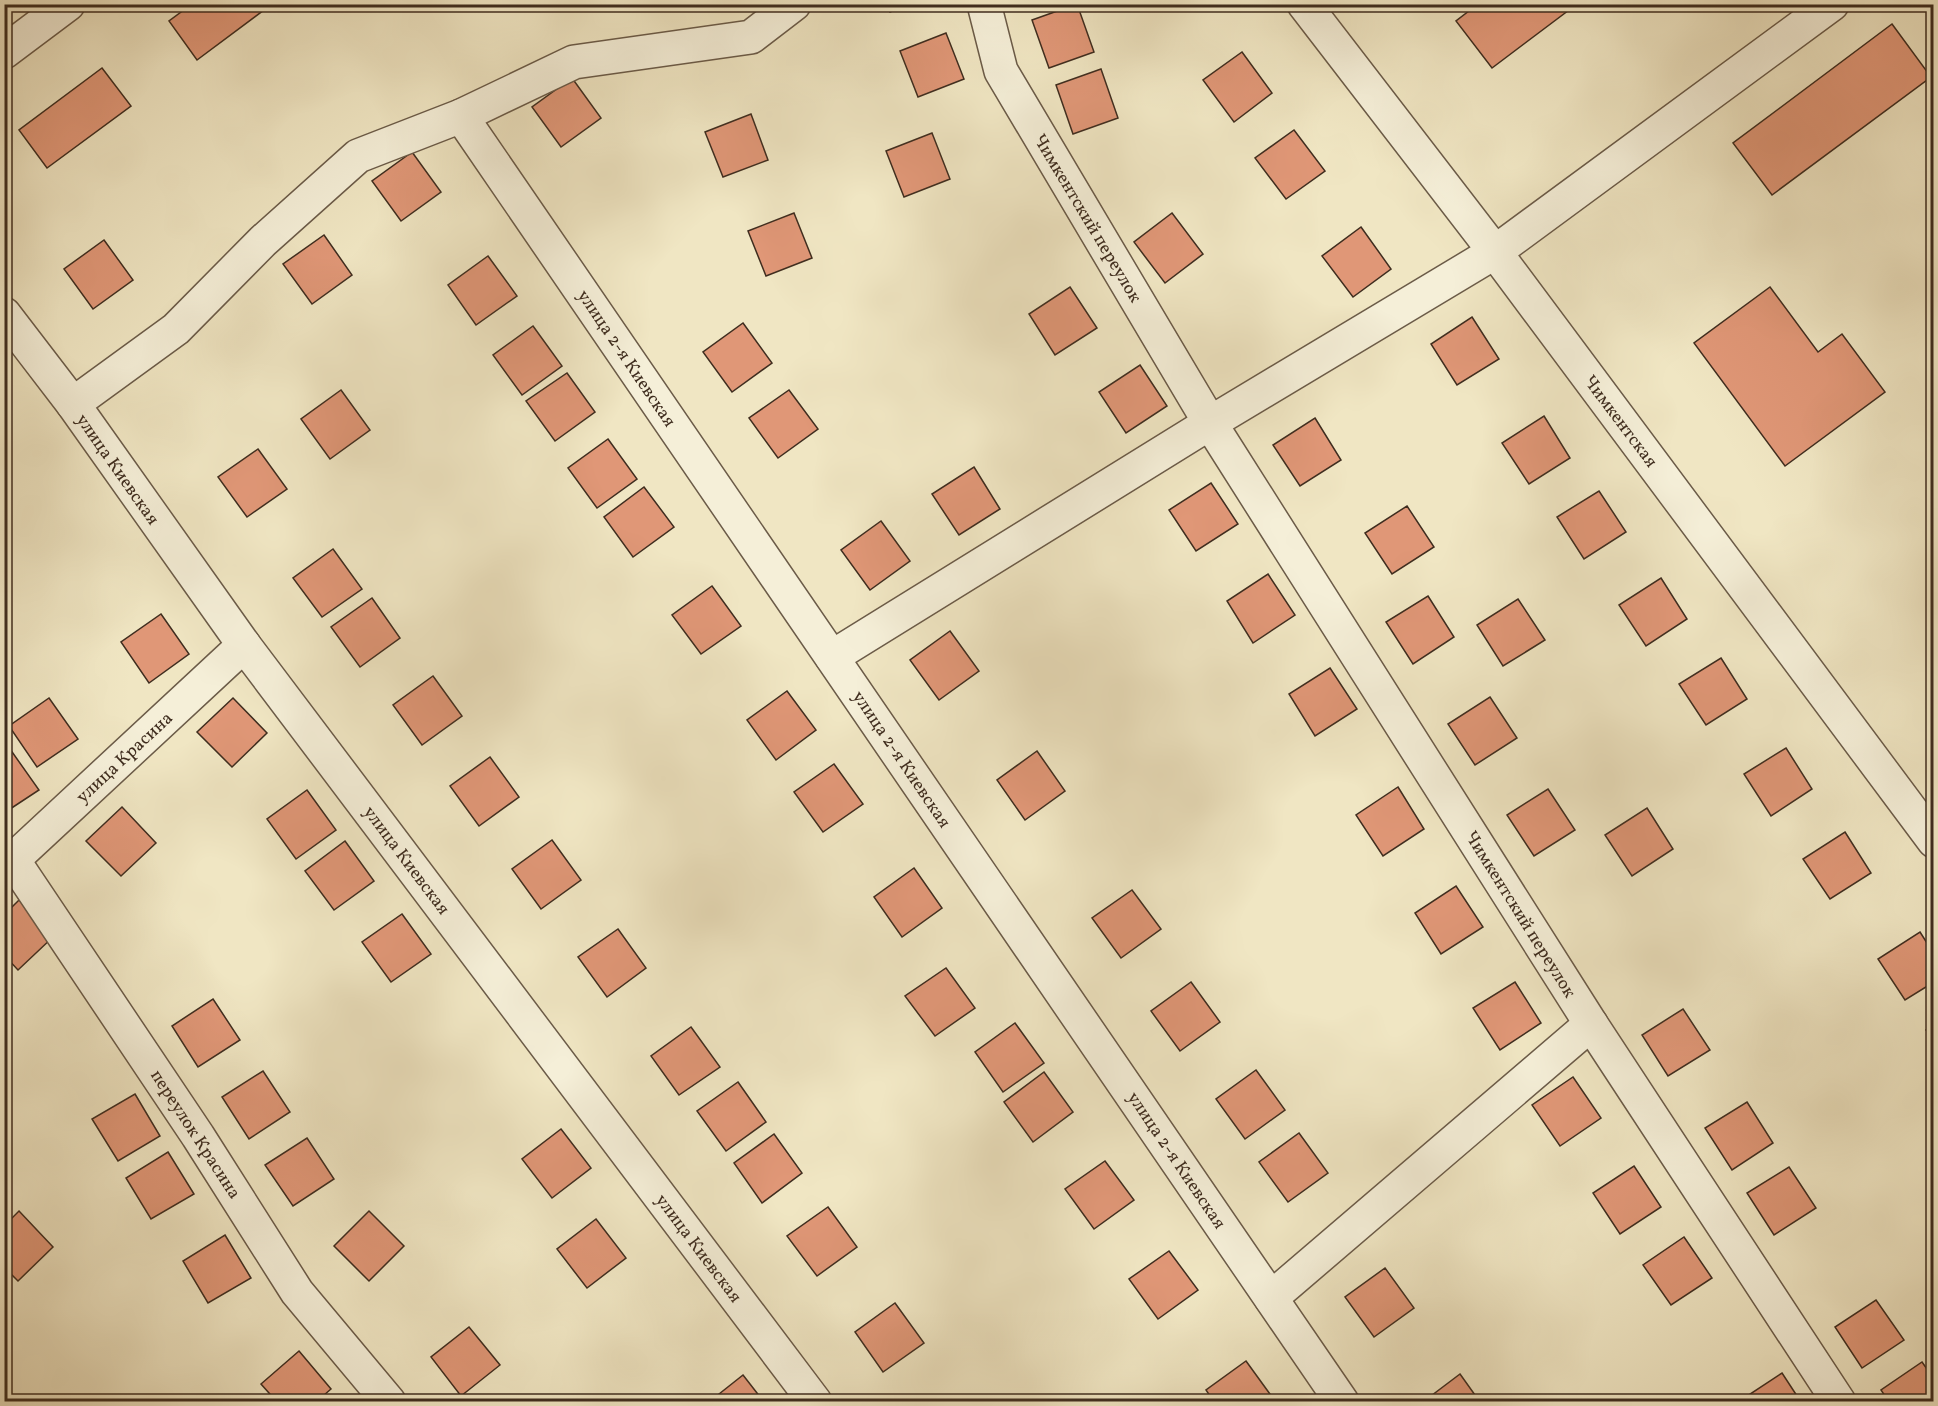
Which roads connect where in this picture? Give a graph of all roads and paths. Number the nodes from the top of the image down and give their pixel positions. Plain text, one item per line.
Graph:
1 (68, 4) edge
2 (794, 4) edge
3 (984, 4) edge
4 (1304, 4) edge
5 (1832, 4) edge
6 (4, 52) edge
7 (461, 116) junction
8 (1496, 252) junction
9 (4, 314) edge
10 (73, 404) junction
11 (1210, 423) junction
12 (244, 645) junction
13 (832, 657) junction
14 (1934, 841) edge
15 (9, 864) edge
16 (1591, 1024) junction
17 (1271, 1298) junction
18 (389, 1401) edge
19 (814, 1401) edge
20 (1342, 1401) edge
21 (1839, 1401) edge

1 - 6 street
2 - 7 street
3 - 11 street, Чимкентский переулок
4 - 8 street, Чимкентская
5 - 8 street
7 - 10 street
7 - 13 street, улица 2-я Киевская
8 - 11 street
8 - 14 street, Чимкентская
9 - 10 street, улица Киевская
10 - 12 street, улица Киевская
11 - 13 street
11 - 16 street, Чимкентский переулок
12 - 15 street, улица Красина
12 - 19 street, улица Киевская
13 - 17 street, улица 2-я Киевская
15 - 18 street, переулок Красина
16 - 17 street
16 - 21 street, Чимкентский переулок
17 - 20 street, улица 2-я Киевская

